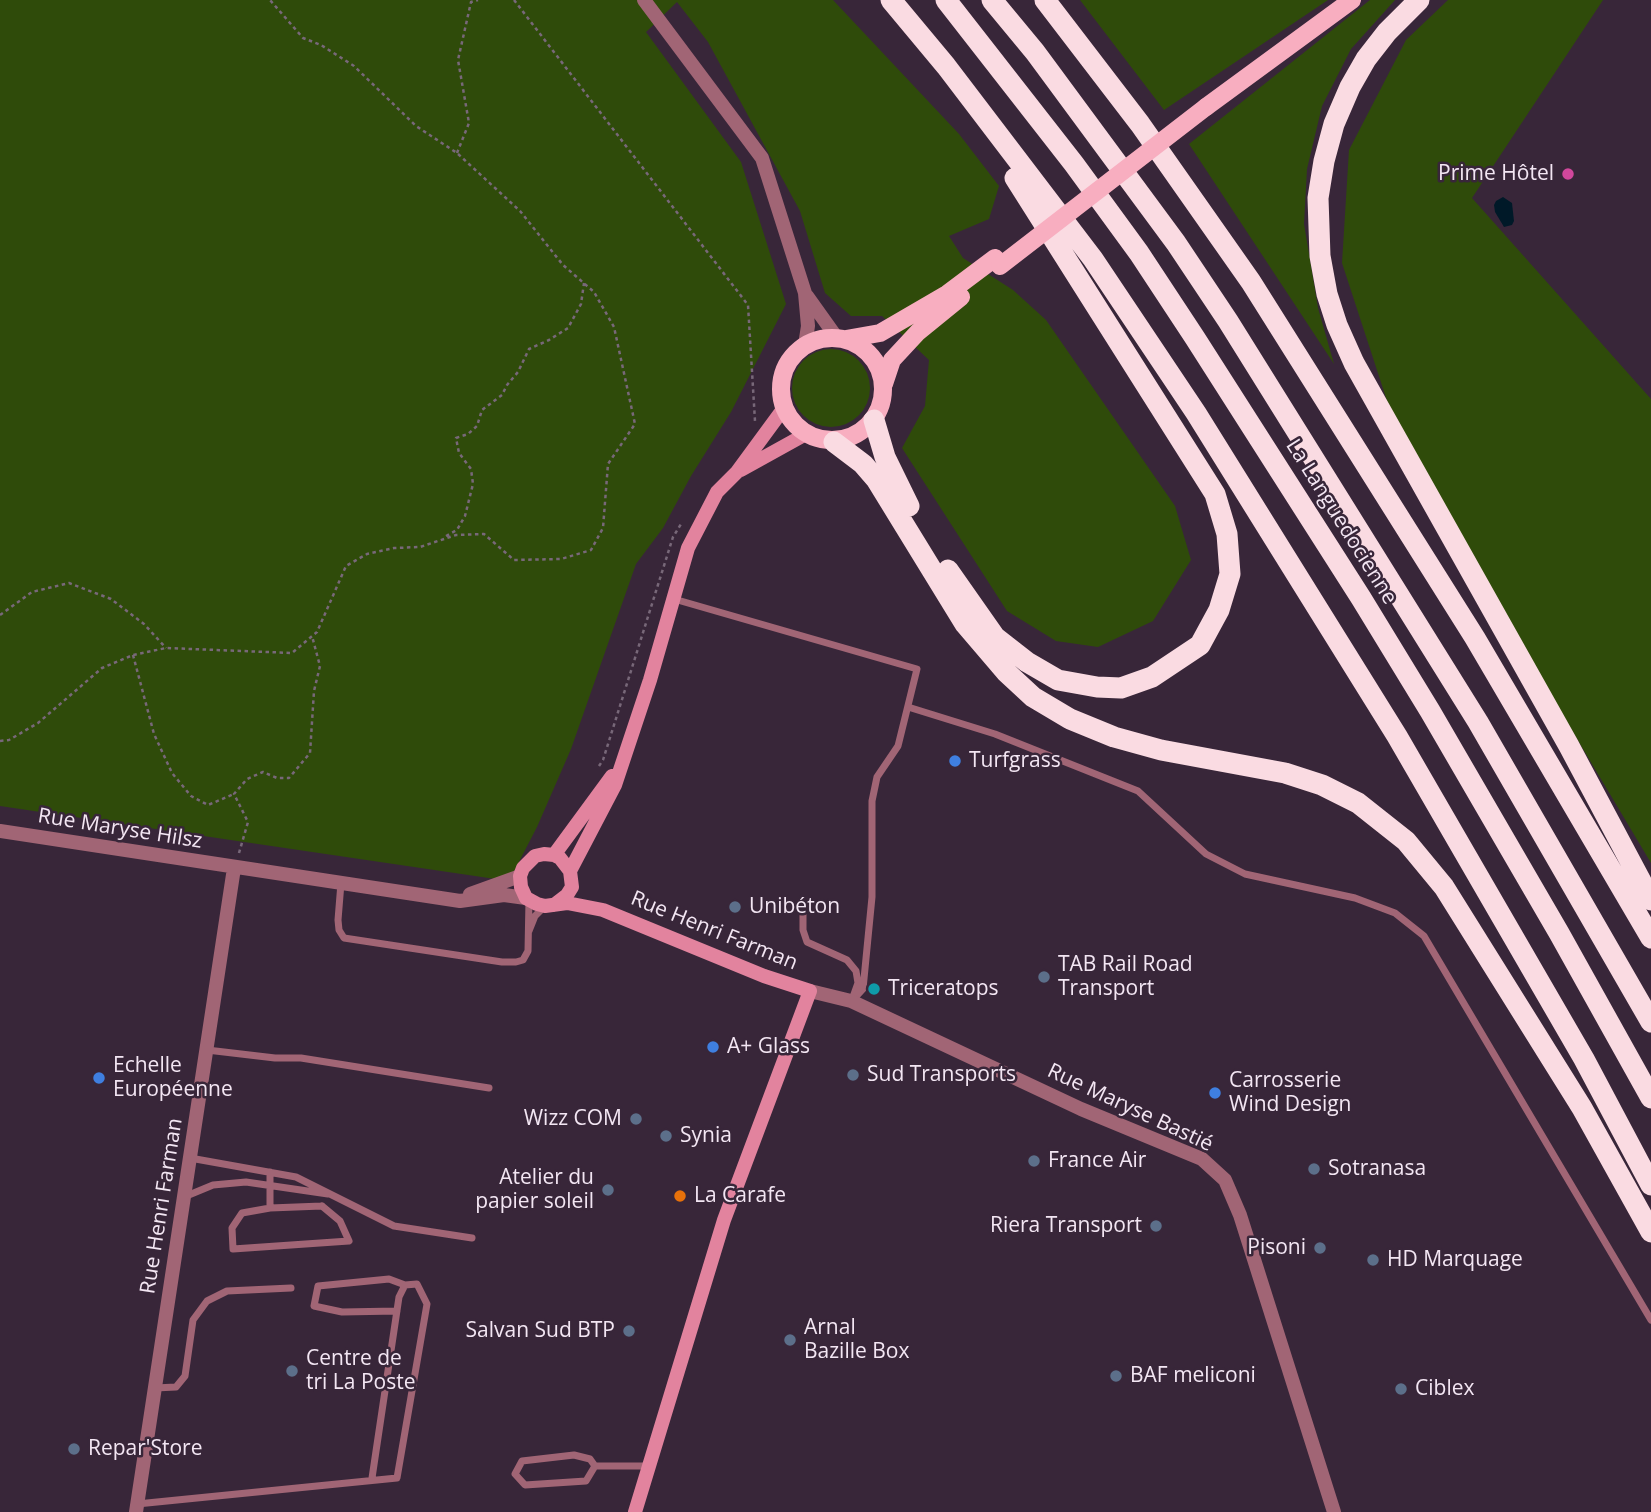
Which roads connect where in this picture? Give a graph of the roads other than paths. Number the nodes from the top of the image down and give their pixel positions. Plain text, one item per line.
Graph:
1 (644, 0) edge
2 (891, 0) edge
3 (946, 0) edge
4 (992, 0) edge
5 (1045, 0) edge
6 (1335, 0) edge
7 (1352, 0) edge
8 (1419, 0) edge
9 (946, 66) junction
10 (1203, 104) junction
11 (998, 262) junction
12 (804, 293) junction
13 (841, 338) junction
14 (805, 345) junction
15 (884, 384) junction
16 (784, 408) junction
17 (874, 420) junction
18 (806, 435) junction
19 (834, 442) junction
20 (737, 472) junction
21 (674, 599) junction
22 (908, 707) junction
23 (623, 761) junction
24 (0, 831) edge
25 (554, 855) junction
26 (234, 868) junction
27 (570, 871) junction
28 (520, 876) junction
29 (341, 883) junction
30 (572, 887) junction
31 (444, 898) junction
32 (528, 899) junction
33 (1651, 900) edge
34 (550, 906) junction
35 (603, 910) junction
36 (803, 913) dead end
37 (529, 930) junction
38 (1651, 938) edge
39 (810, 991) junction
40 (851, 1001) junction
41 (1651, 1022) edge
42 (207, 1050) junction
43 (489, 1088) dead end
44 (1651, 1098) edge
45 (190, 1158) junction
46 (270, 1172) junction
47 (270, 1185) junction
48 (1651, 1185) edge
49 (336, 1195) junction
50 (184, 1197) junction
51 (270, 1208) junction
52 (1651, 1232) edge
53 (472, 1238) dead end
54 (405, 1285) junction
55 (291, 1288) dead end
56 (397, 1311) junction
57 (1651, 1320) edge
58 (155, 1388) junction
59 (595, 1466) junction
60 (649, 1466) junction
61 (373, 1478) junction
62 (137, 1508) edge
63 (635, 1512) edge
64 (1335, 1512) edge

1 - 12 street
2 - 9 highway
3 - 44 highway, La Languedocienne
4 - 41 highway, La Languedocienne
5 - 38 highway
6 - 10 main road
7 - 10 main road
8 - 33 highway
9 - 17 highway
9 - 48 highway
10 - 11 main road, bridge
11 - 13 main road
11 - 15 main road
12 - 13 street
12 - 14 street
13 - 14 main road
13 - 15 main road
14 - 16 main road
15 - 17 main road
16 - 18 main road
16 - 20 street
17 - 19 main road
18 - 19 main road
18 - 20 street
19 - 52 highway
20 - 21 street
21 - 22 lane
21 - 23 street
22 - 40 lane
22 - 57 lane
23 - 25 street
23 - 27 street
24 - 26 street, Rue Maryse Hilsz
25 - 27 street
25 - 28 street
26 - 29 street
26 - 42 street, Rue Henri Farman
27 - 30 street
28 - 31 street
28 - 32 street
29 - 31 street
29 - 37 lane
30 - 34 street
30 - 35 street, Rue Henri Farman
31 - 32 street
32 - 34 street
32 - 37 lane
34 - 35 street, Rue Henri Farman
34 - 37 lane
35 - 39 street, Rue Henri Farman
36 - 40 lane
39 - 40 street, Rue Maryse Bastié
39 - 60 street
40 - 64 street, Rue Maryse Bastié
42 - 43 lane
42 - 45 street, Rue Henri Farman
45 - 46 lane
45 - 50 street, Rue Henri Farman
46 - 47 lane
46 - 49 lane
47 - 49 lane
47 - 50 lane
47 - 51 lane
49 - 53 lane
50 - 58 street, Rue Henri Farman
51 - 51 lane
54 - 56 lane
54 - 56 lane
54 - 61 lane
55 - 58 lane
56 - 61 lane
58 - 62 street, Rue Henri Farman
59 - 59 lane
59 - 60 lane
60 - 63 street
61 - 62 lane

